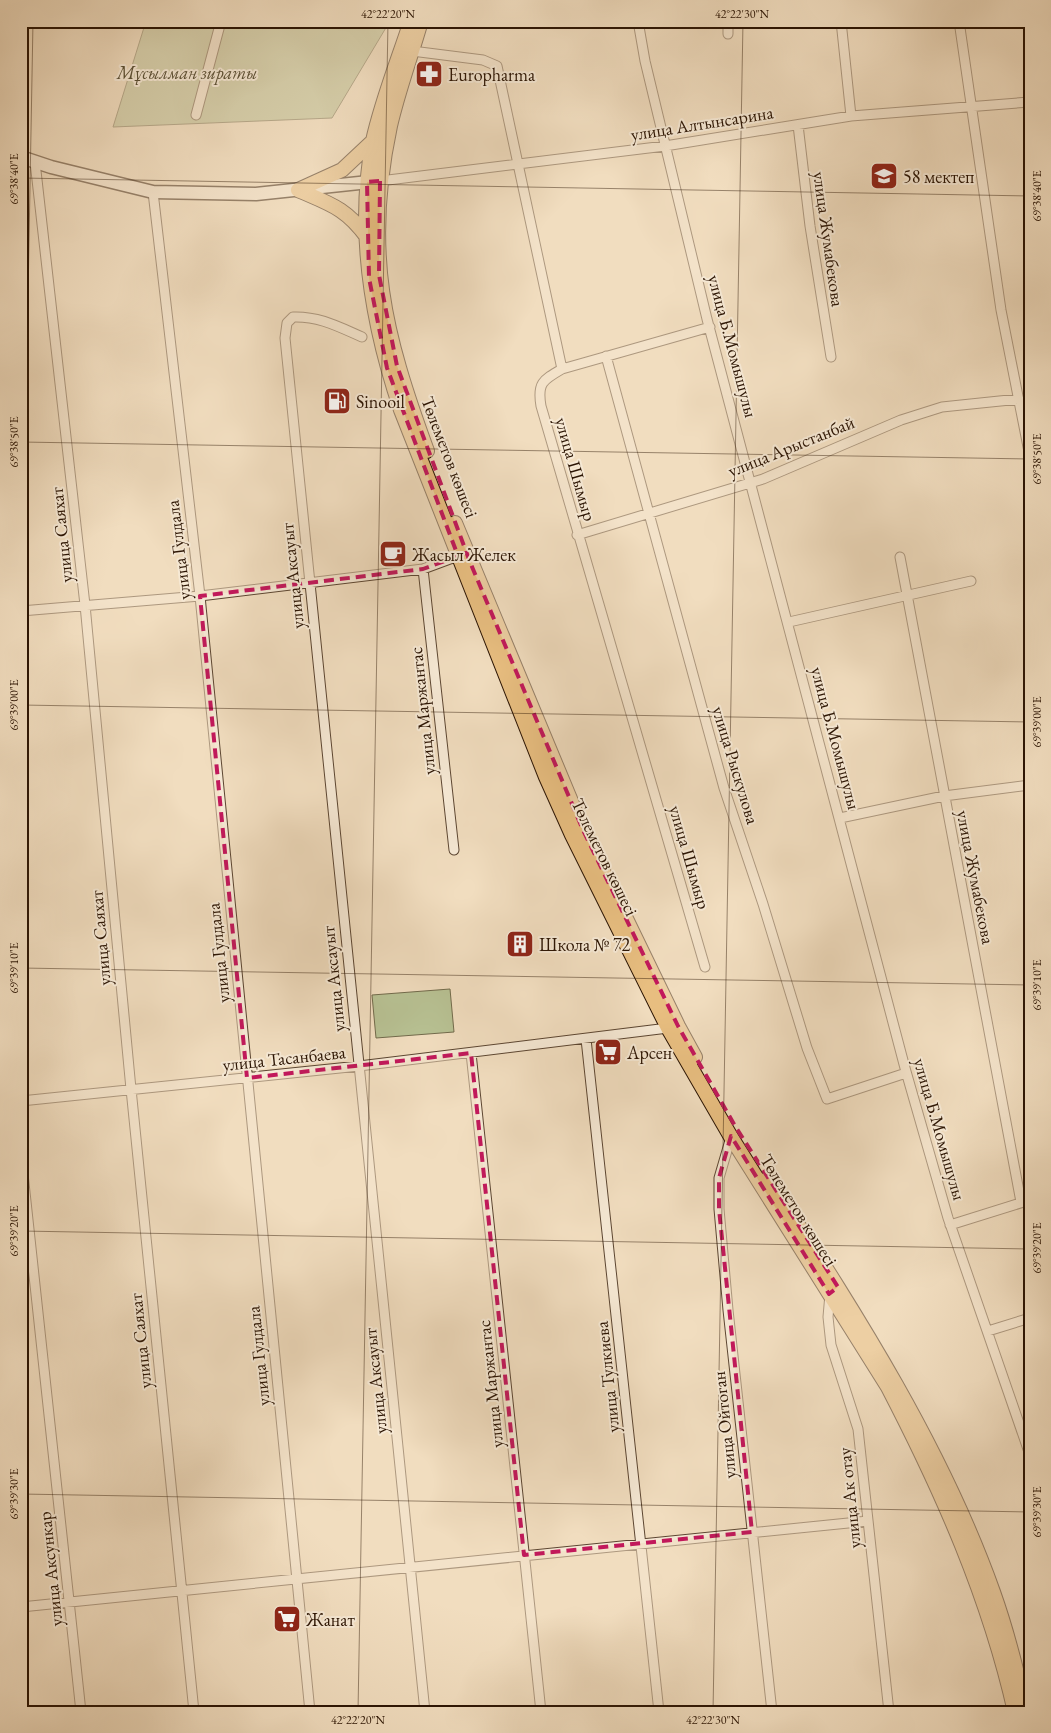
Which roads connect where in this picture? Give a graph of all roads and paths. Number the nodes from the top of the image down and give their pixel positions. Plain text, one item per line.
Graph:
1 (221, 21) edge
2 (411, 21) edge
3 (422, 21) edge
4 (638, 21) edge
5 (728, 21) edge
6 (841, 21) edge
7 (959, 21) edge
8 (728, 34) dead end
9 (412, 51) junction
10 (1030, 102) edge
11 (971, 108) junction
12 (196, 115) dead end
13 (851, 116) junction
14 (798, 125) junction
15 (374, 140) junction
16 (665, 146) junction
17 (21, 157) edge
18 (35, 162) junction
19 (518, 165) junction
20 (374, 181) junction
21 (298, 190) junction
22 (152, 192) junction
23 (367, 237) junction
24 (710, 327) junction
25 (362, 337) dead end
26 (606, 356) junction
27 (831, 357) dead end
28 (562, 369) junction
29 (1018, 399) junction
30 (1030, 457) edge
31 (752, 481) junction
32 (648, 514) junction
33 (578, 535) junction
34 (458, 556) junction
35 (900, 557) dead end
36 (423, 569) junction
37 (309, 582) junction
38 (971, 582) dead end
39 (200, 596) junction
40 (906, 596) junction
41 (85, 605) junction
42 (21, 611) edge
43 (788, 622) junction
44 (1030, 785) edge
45 (944, 796) junction
46 (840, 818) junction
47 (454, 850) dead end
48 (706, 968) dead end
49 (668, 1028) junction
50 (586, 1039) junction
51 (471, 1053) junction
52 (359, 1066) junction
53 (906, 1073) junction
54 (247, 1078) junction
55 (131, 1089) junction
56 (21, 1101) edge
57 (732, 1137) junction
58 (21, 1155) edge
59 (1026, 1201) edge
60 (950, 1225) junction
61 (833, 1291) junction
62 (1030, 1318) edge
63 (988, 1331) junction
64 (1030, 1455) edge
65 (868, 1521) junction
66 (752, 1532) junction
67 (641, 1544) junction
68 (524, 1555) junction
69 (411, 1568) junction
70 (297, 1580) junction
71 (182, 1592) junction
72 (70, 1602) junction
73 (21, 1608) edge
74 (81, 1712) edge
75 (194, 1712) edge
76 (310, 1712) edge
77 (425, 1712) edge
78 (541, 1712) edge
79 (659, 1712) edge
80 (772, 1712) edge
81 (889, 1712) edge
82 (1015, 1712) edge
83 (1026, 1712) edge

1 - 12 street
2 - 15 main road, Төлеметов көшесі
3 - 9 main road, Төлеметов көшесі
4 - 16 street, улица Б.Момышулы
5 - 8 street
6 - 13 street
7 - 11 street
9 - 19 street
9 - 20 main road, Төлеметов көшесі
10 - 11 street, улица Алтынсарина
11 - 13 street, улица Алтынсарина
11 - 29 street
13 - 14 street, улица Алтынсарина
14 - 16 street, улица Алтынсарина
14 - 27 street, улица Жумабекова
15 - 20 main road, Төлеметов көшесі
15 - 21 main road
16 - 19 street, улица Алтынсарина
16 - 24 street, улица Б.Момышулы
17 - 18 main road
18 - 22 main road
18 - 41 street, улица Саяхат
19 - 20 street, улица Алтынсарина
19 - 28 street
20 - 21 main road
20 - 23 main road, Төлеметов көшесі
20 - 61 main road, Төлеметов көшесі
21 - 22 main road
21 - 23 main road
22 - 39 street, улица Гулдала
23 - 34 main road, Төлеметов көшесі
24 - 26 street
24 - 31 street, улица Б.Момышулы
25 - 37 street, улица Аксауыт
26 - 28 street
26 - 32 street, улица Рыскулова
28 - 33 street, улица Шымыр
29 - 30 street
29 - 31 street, улица Арыстанбай
31 - 32 street, улица Арыстанбай
31 - 43 street, улица Б.Момышулы
32 - 33 street, улица Арыстанбай
32 - 53 street, улица Рыскулова
33 - 48 street, улица Шымыр
34 - 36 street
34 - 49 main road, Төлеметов көшесі
35 - 40 street, улица Жумабекова
36 - 37 street
36 - 47 street, улица Маржантас
37 - 39 street
37 - 52 street, улица Аксауыт
38 - 40 street
39 - 41 street
39 - 54 street, улица Гулдала
40 - 43 street
40 - 45 street, улица Жумабекова
41 - 42 street
41 - 55 street, улица Саяхат
43 - 46 street, улица Б.Момышулы
44 - 45 street
45 - 46 street
45 - 59 street, улица Жумабекова
46 - 53 street, улица Б.Момышулы
49 - 50 street, улица Тасанбаева
49 - 57 main road, Төлеметов көшесі
50 - 51 street, улица Тасанбаева
50 - 67 street, улица Тулкиева
51 - 52 street, улица Тасанбаева
51 - 68 street, улица Маржантас
52 - 54 street, улица Тасанбаева
52 - 69 street, улица Аксауыт
53 - 60 street, улица Б.Момышулы
54 - 55 street, улица Тасанбаева
54 - 70 street, улица Гулдала
55 - 56 street, улица Тасанбаева
55 - 71 street, улица Саяхат
57 - 61 main road, Төлеметов көшесі
57 - 66 street, улица Ойтоган
58 - 72 street, улица Аксункар
59 - 60 street
60 - 63 street, улица Б.Момышулы
61 - 65 street, улица Ак отау
61 - 82 main road, Төлеметов көшесі
61 - 83 main road, Төлеметов көшесі
62 - 63 street
63 - 64 street, улица Б.Момышулы
65 - 66 street
65 - 81 street, улица Ак отау
66 - 67 street
66 - 80 street, улица Ойтоган
67 - 68 street
67 - 79 street, улица Тулкиева
68 - 69 street
68 - 78 street, улица Маржантас
69 - 70 street
69 - 77 street, улица Аксауыт
70 - 71 street
70 - 76 street, улица Гулдала
71 - 72 street
71 - 75 street, улица Саяхат
72 - 73 street
72 - 74 street, улица Аксункар

